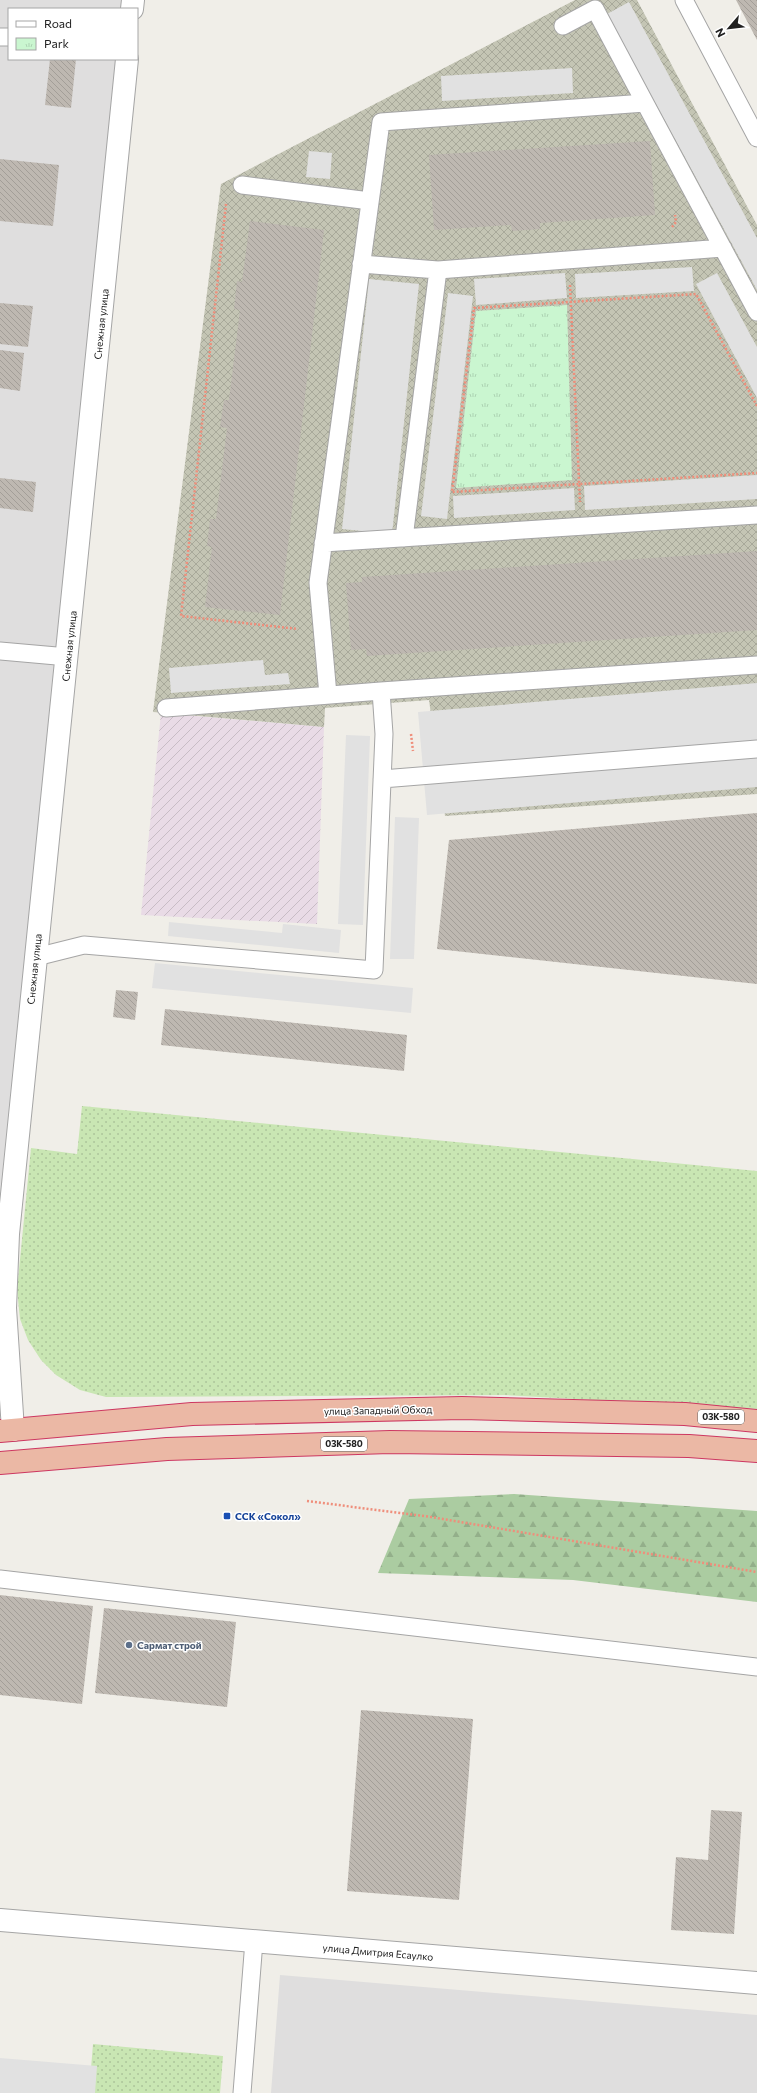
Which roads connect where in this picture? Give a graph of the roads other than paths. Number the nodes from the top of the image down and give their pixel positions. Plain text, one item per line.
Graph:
1 (684, 0) edge
2 (563, 26) dead end
3 (127, 60) edge
4 (645, 103) junction
5 (757, 138) edge
6 (242, 185) dead end
7 (370, 201) junction
8 (723, 248) junction
9 (361, 264) junction
10 (438, 270) junction
11 (757, 312) edge
12 (757, 515) edge
13 (404, 538) junction
14 (323, 543) junction
15 (0, 651) edge
16 (68, 657) junction
17 (757, 665) edge
18 (381, 691) junction
19 (328, 695) junction
20 (166, 708) dead end
21 (757, 749) edge
22 (382, 779) junction
23 (36, 957) junction
24 (757, 1421) edge
25 (6, 1431) edge
26 (757, 1451) edge
27 (0, 1463) edge
28 (0, 1580) edge
29 (757, 1667) edge
30 (0, 1920) edge
31 (254, 1941) junction
32 (757, 1983) edge
33 (242, 2093) edge

1 - 5 lane
2 - 4 lane
3 - 16 street, Снежная улица
4 - 7 lane
4 - 8 lane
6 - 7 lane
7 - 9 lane
8 - 10 lane
8 - 11 lane
9 - 10 lane
9 - 14 lane
10 - 13 lane
12 - 13 lane
13 - 14 lane
14 - 19 lane
15 - 16 lane
16 - 23 street, Снежная улица
17 - 18 lane
18 - 19 lane
18 - 22 lane
19 - 20 lane
21 - 22 lane
22 - 23 lane
23 - 25 street, Снежная улица
24 - 25 highway, улица Западный Обход / 03К-580
26 - 27 highway, 03К-580
28 - 29 lane
30 - 31 street, улица Дмитрия Есаулко
31 - 32 street, улица Дмитрия Есаулко
31 - 33 lane

